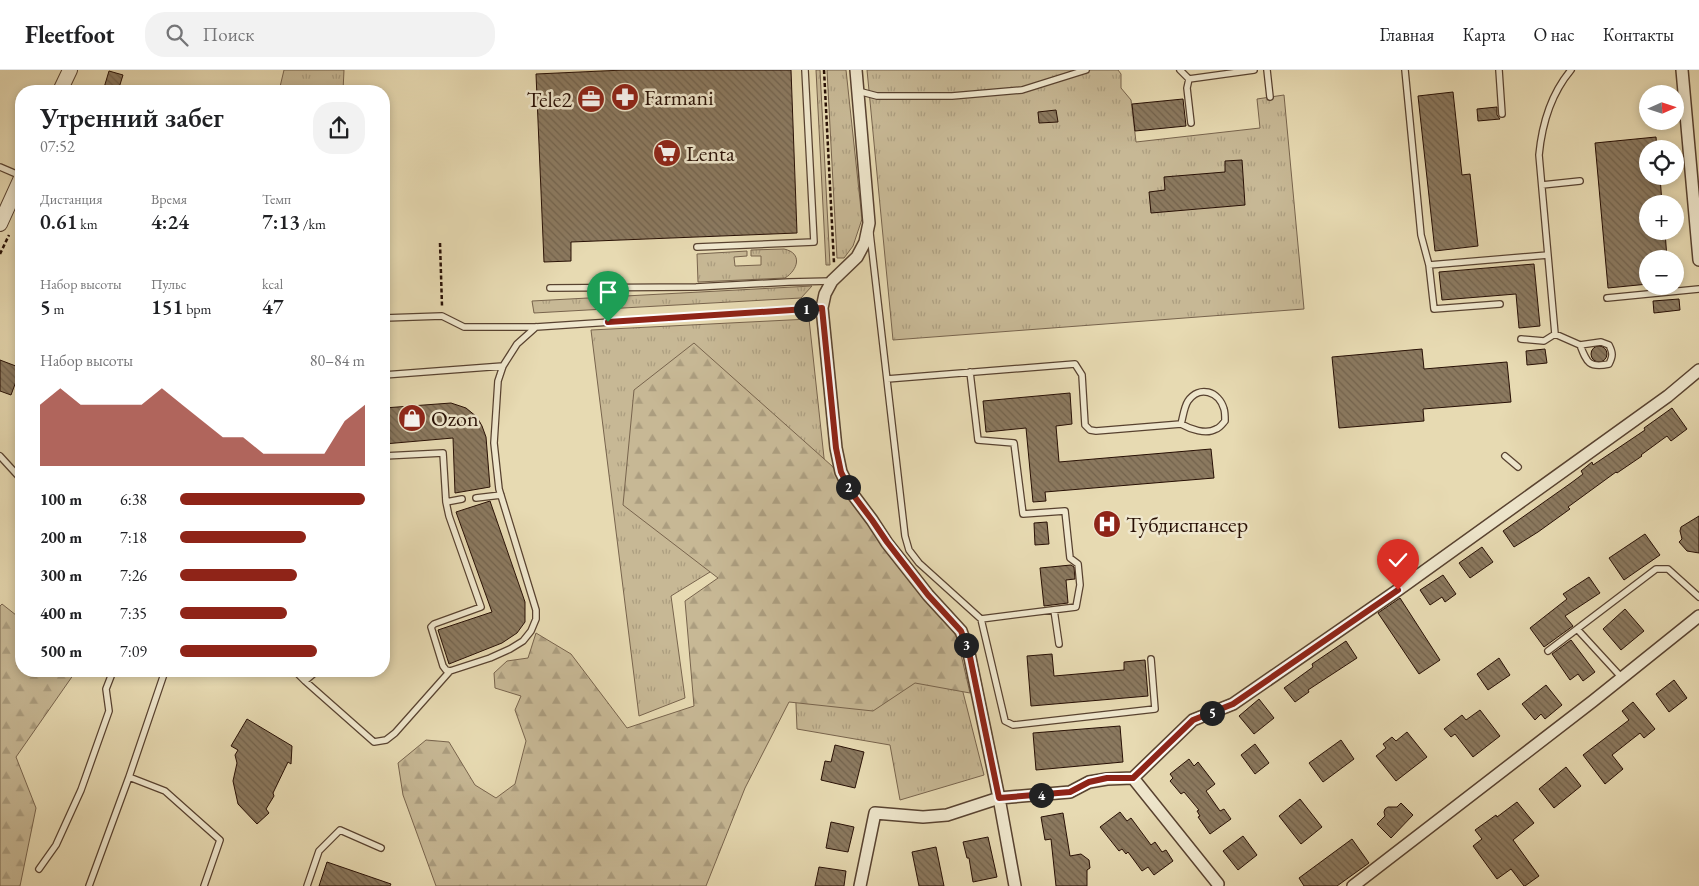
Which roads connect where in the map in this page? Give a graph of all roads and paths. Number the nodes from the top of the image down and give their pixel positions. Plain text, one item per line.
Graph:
1 (70, 70) edge
2 (805, 70) edge
3 (824, 70) edge
4 (856, 70) edge
5 (1086, 70) edge
6 (1180, 70) edge
7 (1254, 70) edge
8 (1267, 70) edge
9 (1404, 70) edge
10 (1499, 70) edge
11 (1571, 70) edge
12 (1682, 70) edge
13 (1189, 79) junction
14 (63, 85) edge
15 (857, 91) junction
16 (1270, 97) dead end
17 (1502, 114) dead end
18 (1191, 123) dead end
19 (0, 167) edge
20 (15, 174) edge
21 (1580, 181) dead end
22 (1542, 185) junction
23 (15, 190) edge
24 (1696, 191) edge
25 (869, 223) junction
26 (0, 224) edge
27 (1698, 237) edge
28 (440, 243) dead end
29 (697, 248) dead end
30 (1548, 255) junction
31 (1699, 260) edge
32 (1429, 265) junction
33 (834, 279) junction
34 (550, 288) dead end
35 (1699, 290) edge
36 (1607, 298) dead end
37 (1500, 304) dead end
38 (822, 308) junction
39 (442, 316) junction
40 (390, 318) edge
41 (536, 327) junction
42 (1555, 334) junction
43 (1520, 339) dead end
44 (1580, 345) junction
45 (503, 366) junction
46 (1699, 370) edge
47 (970, 372) junction
48 (390, 375) edge
49 (887, 379) junction
50 (1181, 424) junction
51 (0, 456) edge
52 (390, 456) edge
53 (1505, 456) dead end
54 (1518, 468) dead end
55 (15, 472) edge
56 (501, 496) junction
57 (476, 498) dead end
58 (462, 499) dead end
59 (446, 502) junction
60 (1699, 597) edge
61 (1054, 610) junction
62 (1699, 616) edge
63 (981, 619) junction
64 (1577, 629) junction
65 (1059, 644) dead end
66 (1548, 650) dead end
67 (1151, 659) dead end
68 (450, 671) junction
69 (111, 677) edge
70 (163, 677) edge
71 (301, 677) edge
72 (310, 677) edge
73 (1622, 678) junction
74 (305, 681) junction
75 (130, 777) junction
76 (1133, 778) junction
77 (999, 798) junction
78 (381, 848) dead end
79 (39, 869) dead end
80 (1218, 885) edge
81 (89, 886) edge
82 (204, 886) edge
83 (307, 886) edge
84 (860, 886) edge
85 (1015, 886) edge
86 (1353, 886) edge

1 - 14 street
2 - 29 lane
3 - 33 path
4 - 15 street
5 - 15 lane
6 - 13 lane
7 - 13 lane
8 - 16 lane
9 - 32 lane
10 - 17 lane
11 - 22 lane
12 - 24 street
13 - 18 lane
15 - 25 street
19 - 20 lane
21 - 22 lane
22 - 30 lane
23 - 26 street
24 - 27 street
25 - 33 street
25 - 49 lane
27 - 31 street
28 - 39 path
30 - 32 lane
30 - 42 lane
32 - 37 lane
33 - 34 lane
33 - 38 street
35 - 36 lane
38 - 41 lane
38 - 77 street
39 - 40 lane
39 - 41 lane
41 - 45 lane
42 - 43 lane
42 - 44 lane
44 - 44 lane
45 - 48 lane
45 - 56 lane
46 - 76 street
47 - 49 lane
47 - 50 lane
47 - 61 lane
49 - 63 lane
50 - 50 lane
51 - 55 lane
52 - 59 lane
53 - 54 lane
56 - 57 lane
56 - 68 lane
58 - 59 lane
59 - 68 lane
60 - 64 lane
61 - 63 lane
61 - 65 lane
62 - 73 street
63 - 67 lane
64 - 66 lane
64 - 73 lane
68 - 74 lane
69 - 79 lane
70 - 75 lane
71 - 74 lane
72 - 74 lane
73 - 86 street
75 - 81 lane
75 - 82 lane
76 - 77 street
76 - 80 street
77 - 84 street
77 - 85 street
78 - 83 lane

